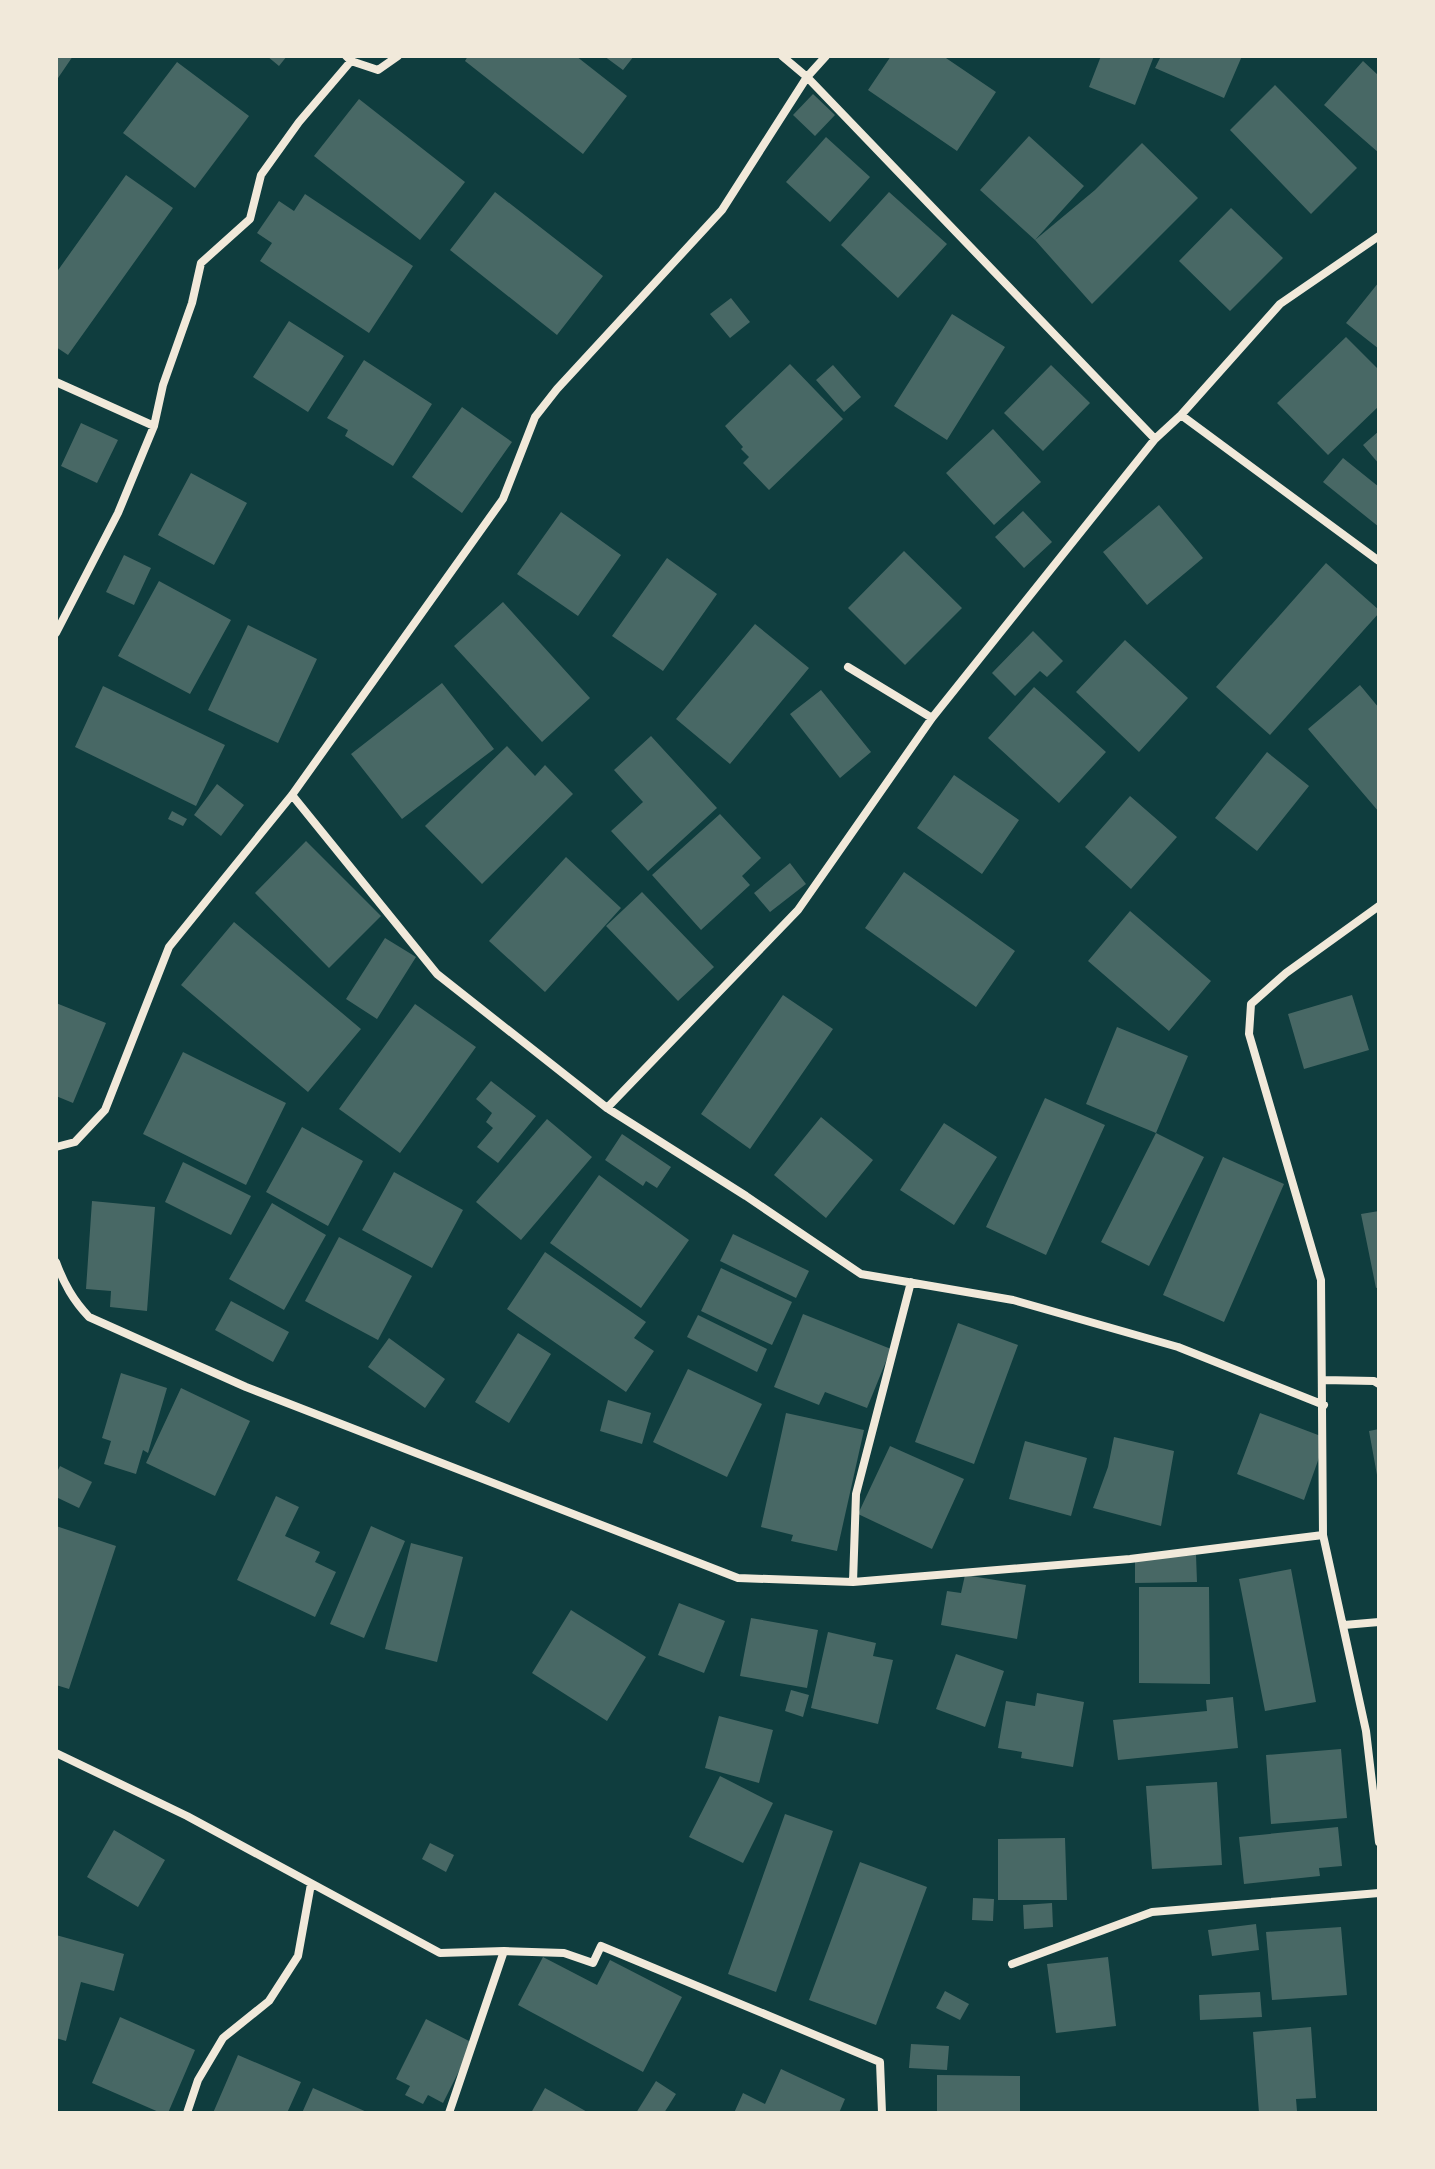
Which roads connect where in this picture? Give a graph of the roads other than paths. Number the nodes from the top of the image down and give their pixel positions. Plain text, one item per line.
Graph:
1 (398, 56) edge
2 (782, 56) edge
3 (826, 56) edge
4 (349, 58) edge
5 (807, 77) junction
6 (1379, 236) edge
7 (56, 382) edge
8 (1181, 415) junction
9 (154, 426) junction
10 (1155, 439) junction
11 (1379, 561) edge
12 (56, 633) edge
13 (848, 667) dead end
14 (932, 718) junction
15 (292, 795) junction
16 (1379, 906) edge
17 (607, 1108) junction
18 (56, 1147) edge
19 (56, 1262) edge
20 (911, 1282) junction
21 (1323, 1380) junction
22 (1379, 1384) edge
23 (1324, 1405) junction
24 (1323, 1535) junction
25 (853, 1582) junction
26 (1379, 1622) edge
27 (1344, 1625) junction
28 (56, 1753) edge
29 (1379, 1842) edge
30 (311, 1884) junction
31 (1379, 1893) edge
32 (504, 1951) junction
33 (1012, 1964) dead end
34 (187, 2113) edge
35 (449, 2113) edge
36 (882, 2113) edge

1 - 4 street
2 - 5 street
3 - 5 street
4 - 9 street
5 - 10 street
5 - 15 street
6 - 8 street
7 - 9 street
8 - 10 street
8 - 11 street
9 - 12 street
10 - 14 street
13 - 14 street
14 - 17 street
15 - 17 street
15 - 18 street
16 - 21 street
17 - 20 street
19 - 25 street
20 - 23 street
20 - 25 street
21 - 22 street
21 - 23 street
23 - 24 street
24 - 25 street
24 - 27 street
26 - 27 street
27 - 29 street
28 - 30 street
30 - 32 street
30 - 34 street
31 - 33 street
32 - 35 street
32 - 36 street

